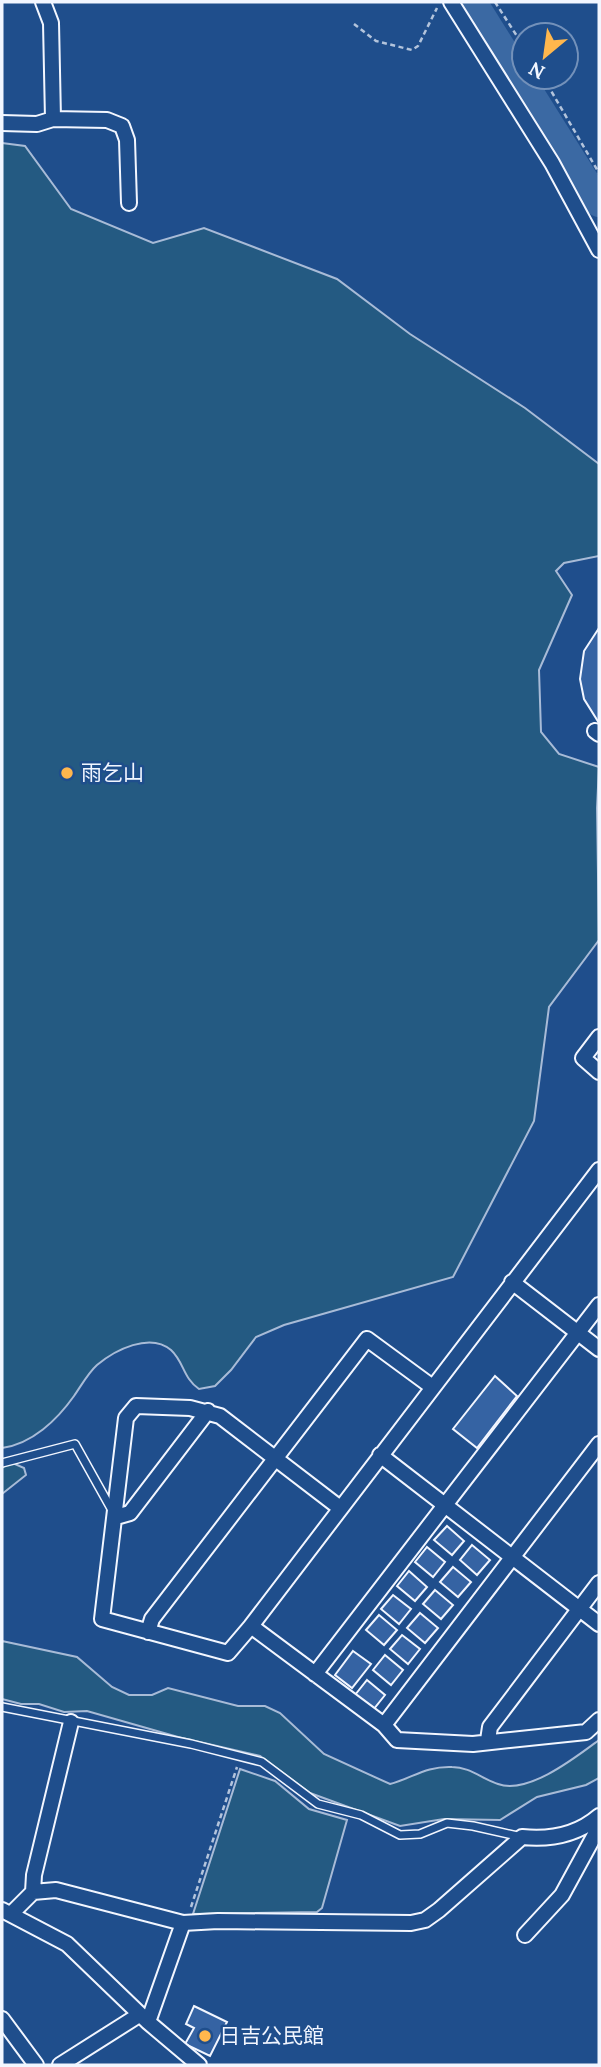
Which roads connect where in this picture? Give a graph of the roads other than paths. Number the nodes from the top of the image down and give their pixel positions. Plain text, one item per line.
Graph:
1 (43, 2) edge
2 (451, 2) edge
3 (53, 119) junction
4 (2, 123) edge
5 (129, 203) dead end
6 (599, 250) edge
7 (599, 1037) edge
8 (599, 1072) edge
9 (599, 1170) edge
10 (512, 1282) junction
11 (599, 1305) edge
12 (578, 1333) junction
13 (599, 1349) edge
14 (431, 1386) junction
15 (208, 1411) junction
16 (599, 1444) edge
17 (380, 1455) junction
18 (276, 1457) junction
19 (2, 1463) edge
20 (444, 1505) junction
21 (340, 1508) junction
22 (116, 1517) junction
23 (512, 1556) junction
24 (599, 1583) edge
25 (579, 1608) junction
26 (599, 1624) edge
27 (251, 1626) junction
28 (148, 1632) junction
29 (315, 1674) junction
30 (2, 1707) edge
31 (599, 1720) edge
32 (71, 1722) junction
33 (384, 1726) junction
34 (488, 1740) junction
35 (599, 1816) edge
36 (599, 1828) edge
37 (522, 1837) junction
38 (33, 1892) junction
39 (7, 1912) edge
40 (185, 1923) junction
41 (525, 1935) dead end
42 (2, 2019) edge
43 (143, 2019) junction
44 (36, 2065) edge
45 (60, 2065) edge
46 (199, 2065) edge

1 - 3 street
2 - 6 street
3 - 4 street
3 - 5 street
7 - 8 street
9 - 10 street
10 - 12 street
10 - 14 street
11 - 12 street
12 - 13 street
12 - 20 street
14 - 17 street
14 - 18 street
15 - 18 street
15 - 22 street
15 - 22 street
16 - 23 street
17 - 20 street
17 - 21 street
18 - 21 street
18 - 28 street
19 - 22 lane
20 - 23 street
20 - 29 street
21 - 27 street
22 - 28 street
23 - 25 street
23 - 33 street
24 - 25 street
25 - 26 street
25 - 34 street
27 - 28 street
27 - 29 street
29 - 33 street
30 - 32 lane
31 - 34 street
32 - 37 lane
32 - 38 street
33 - 34 street
35 - 37 street
36 - 41 street
37 - 40 street
38 - 39 street
38 - 40 street
39 - 43 street
40 - 43 street
42 - 44 street
43 - 45 street
43 - 46 street

